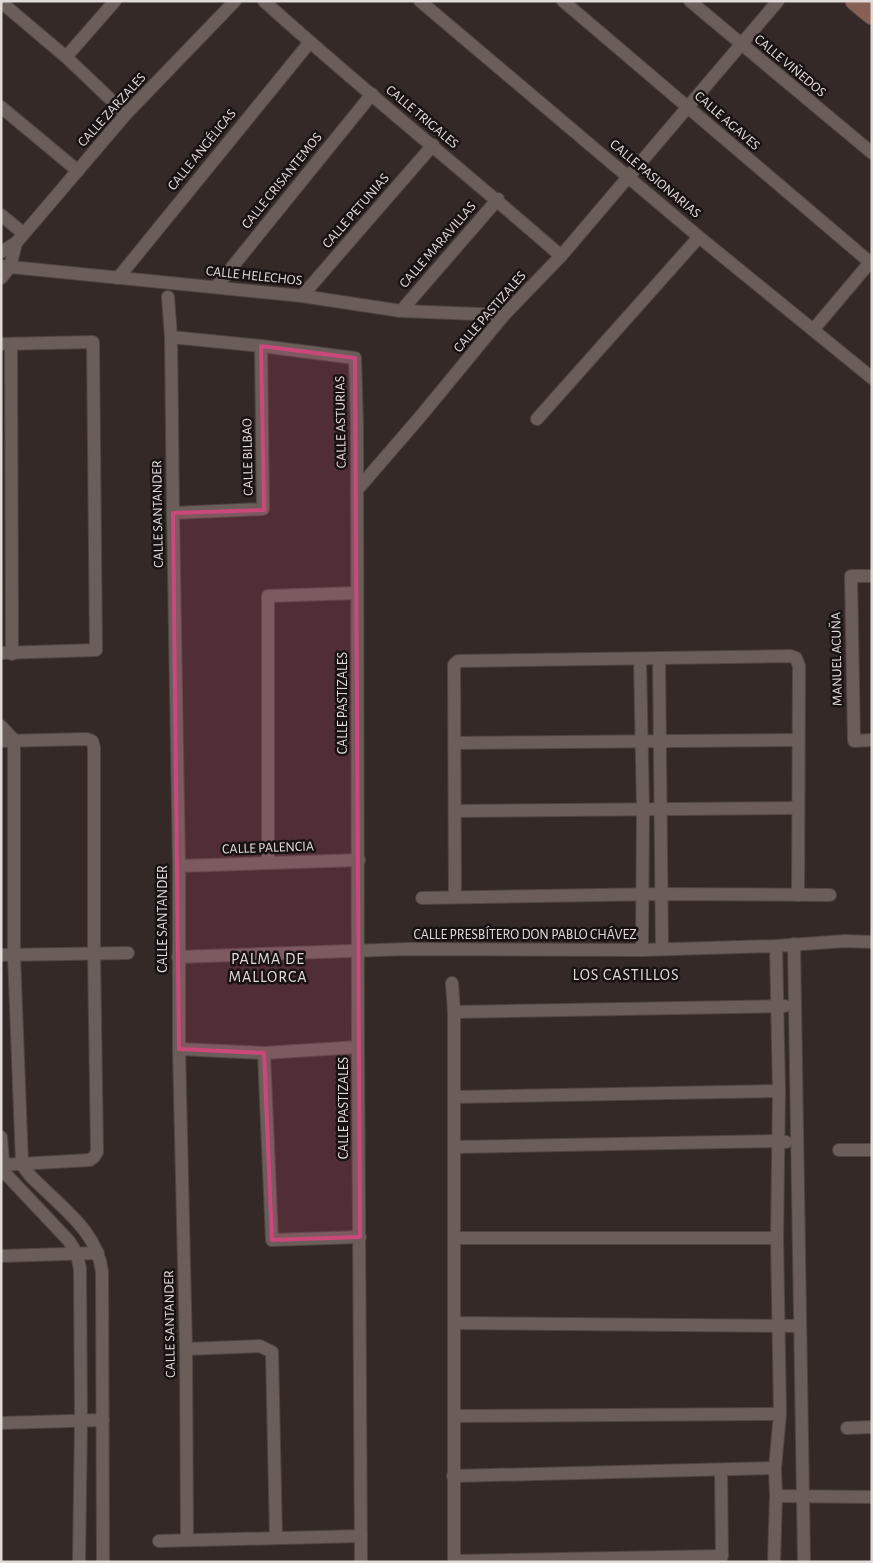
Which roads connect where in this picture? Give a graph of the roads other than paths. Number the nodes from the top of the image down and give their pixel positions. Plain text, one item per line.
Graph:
1 (116, 1) edge
2 (235, 1) edge
3 (264, 1) edge
4 (420, 1) edge
5 (563, 1) edge
6 (690, 1) edge
7 (778, 1) edge
8 (855, 1) edge
9 (1, 2) edge
10 (872, 15) edge
11 (310, 42) junction
12 (741, 45) junction
13 (66, 57) junction
14 (372, 94) junction
15 (688, 106) junction
16 (1, 107) edge
17 (126, 114) junction
18 (433, 146) junction
19 (872, 153) edge
20 (78, 171) junction
21 (630, 177) junction
22 (498, 200) junction
23 (1, 214) edge
24 (699, 237) junction
25 (19, 238) junction
26 (1, 252) edge
27 (561, 256) junction
28 (871, 262) edge
29 (5, 266) edge
30 (1, 278) edge
31 (118, 278) junction
32 (216, 287) junction
33 (302, 296) junction
34 (168, 297) dead end
35 (401, 311) junction
36 (504, 316) junction
37 (814, 330) junction
38 (171, 337) junction
39 (6, 344) edge
40 (261, 346) junction
41 (872, 378) edge
42 (537, 419) dead end
43 (357, 490) junction
44 (174, 513) junction
45 (872, 576) edge
46 (357, 593) junction
47 (7, 654) edge
48 (659, 658) junction
49 (640, 659) junction
50 (1, 726) edge
51 (798, 740) junction
52 (872, 740) edge
53 (8, 741) edge
54 (642, 741) junction
55 (660, 741) junction
56 (455, 743) junction
57 (798, 808) junction
58 (662, 809) junction
59 (643, 810) junction
60 (455, 811) junction
61 (359, 860) junction
62 (268, 862) junction
63 (179, 866) junction
64 (643, 894) junction
65 (662, 894) junction
66 (798, 895) junction
67 (830, 895) dead end
68 (455, 897) junction
69 (422, 898) dead end
70 (872, 942) edge
71 (794, 944) junction
72 (776, 946) junction
73 (662, 949) junction
74 (642, 950) junction
75 (358, 951) junction
76 (94, 953) junction
77 (128, 953) dead end
78 (8, 955) edge
79 (178, 957) junction
80 (452, 983) dead end
81 (777, 1006) junction
82 (795, 1007) junction
83 (454, 1012) junction
84 (358, 1047) junction
85 (179, 1049) junction
86 (264, 1053) junction
87 (779, 1091) junction
88 (454, 1097) junction
89 (1, 1137) edge
90 (778, 1141) junction
91 (796, 1144) junction
92 (454, 1147) junction
93 (839, 1150) dead end
94 (872, 1150) edge
95 (22, 1164) junction
96 (2, 1165) edge
97 (360, 1237) junction
98 (454, 1238) junction
99 (777, 1238) junction
100 (98, 1253) junction
101 (77, 1254) junction
102 (1, 1256) edge
103 (454, 1323) junction
104 (778, 1325) junction
105 (799, 1326) junction
106 (186, 1349) junction
107 (780, 1414) junction
108 (454, 1416) junction
109 (103, 1420) junction
110 (82, 1421) junction
111 (1, 1423) edge
112 (872, 1427) edge
113 (847, 1428) dead end
114 (775, 1468) junction
115 (721, 1470) junction
116 (453, 1476) junction
117 (803, 1495) junction
118 (776, 1496) junction
119 (872, 1497) edge
120 (361, 1536) junction
121 (276, 1538) junction
122 (187, 1540) junction
123 (159, 1541) dead end
124 (454, 1561) edge
125 (79, 1562) edge
126 (103, 1562) edge
127 (361, 1562) edge
128 (774, 1562) edge
129 (804, 1562) edge

1 - 13 street
2 - 17 street, CALLE ZARZALES
3 - 11 street, CALLE TRIGALES
4 - 21 street, CALLE PASIONARIAS
5 - 15 street, CALLE AGAVES
6 - 12 street, CALLE VIÑEDOS
7 - 12 street, CALLE PASTIZALES
8 - 10 street
9 - 13 street
11 - 14 street, CALLE TRIGALES
11 - 31 street, CALLE ANGÉLICAS
12 - 15 street, CALLE PASTIZALES
12 - 19 street, CALLE VIÑEDOS
13 - 17 street
14 - 18 street, CALLE TRIGALES
14 - 32 street, CALLE CRISANTEMOS
15 - 21 street, CALLE PASTIZALES
15 - 28 street, CALLE AGAVES
16 - 20 street
17 - 20 street, CALLE ZARZALES
18 - 22 street, CALLE TRIGALES
18 - 33 street, CALLE PETUNIAS
20 - 25 street, CALLE ZARZALES
21 - 24 street, CALLE PASIONARIAS
21 - 27 street, CALLE PASTIZALES
22 - 27 street, CALLE TRIGALES
22 - 35 street, CALLE MARAVILLAS
23 - 25 street
24 - 37 street, CALLE PASIONARIAS
24 - 42 street
25 - 26 street, CALLE ZARZALES
25 - 29 street, CALLE ZARZALES
27 - 36 street, CALLE PASTIZALES
28 - 37 street
29 - 30 street
29 - 31 street, CALLE HELECHOS
31 - 32 street, CALLE HELECHOS
32 - 33 street, CALLE HELECHOS
33 - 35 street, CALLE HELECHOS
34 - 38 street, CALLE SANTANDER
35 - 36 street, CALLE HELECHOS
36 - 43 street, CALLE PASTIZALES
37 - 41 street, CALLE PASIONARIAS
38 - 40 street
38 - 44 street, CALLE SANTANDER
39 - 47 street
39 - 47 street
40 - 43 street, CALLE ASTURIAS
40 - 44 street, CALLE BILBAO
43 - 46 street, CALLE PASTIZALES
44 - 63 street, CALLE SANTANDER
45 - 52 street, MANUEL ACUÑA
46 - 61 street, CALLE PASTIZALES
46 - 62 street
48 - 49 street
48 - 51 street
48 - 55 street
49 - 54 street
49 - 56 street
50 - 53 street
51 - 55 street
51 - 57 street
53 - 76 street
53 - 78 street
54 - 55 street
54 - 56 street
54 - 59 street
55 - 58 street
56 - 60 street
57 - 58 street
57 - 66 street
58 - 59 street
58 - 65 street
59 - 60 street
59 - 64 street
60 - 68 street
61 - 62 street, CALLE PALENCIA
61 - 75 street, CALLE PASTIZALES
62 - 63 street, CALLE PALENCIA
63 - 79 street, CALLE SANTANDER
64 - 65 street
64 - 68 street
64 - 74 street
65 - 66 street
65 - 73 street
66 - 67 street
68 - 69 street
70 - 71 street, CALLE PRESBÍTERO DON PABLO CHÁVEZ
71 - 72 street, CALLE PRESBÍTERO DON PABLO CHÁVEZ
71 - 82 street
72 - 73 street, CALLE PRESBÍTERO DON PABLO CHÁVEZ
72 - 81 street
73 - 74 street, CALLE PRESBÍTERO DON PABLO CHÁVEZ
74 - 75 street, CALLE PRESBÍTERO DON PABLO CHÁVEZ
75 - 79 street, CALLE PRESBÍTERO DON PABLO CHÁVEZ
75 - 84 street, CALLE PASTIZALES
76 - 77 street
76 - 78 street
76 - 95 street
78 - 95 street
79 - 85 street, CALLE SANTANDER
80 - 83 street
81 - 82 street
81 - 83 street
81 - 87 street
82 - 91 street
83 - 88 street
84 - 86 street
84 - 97 street, CALLE PASTIZALES
85 - 86 street
85 - 106 street, CALLE SANTANDER
86 - 97 street
87 - 88 street
87 - 90 street
88 - 92 street
89 - 96 street
90 - 91 street
90 - 92 street
90 - 99 street
91 - 105 street
92 - 98 street
93 - 94 street
95 - 96 street
95 - 100 street
96 - 101 street
97 - 120 street, CALLE PASTIZALES
98 - 99 street
98 - 103 street
99 - 104 street
100 - 101 street
100 - 109 street
101 - 102 street
101 - 110 street
103 - 104 street
103 - 108 street
104 - 105 street
104 - 107 street
105 - 117 street
106 - 121 street
106 - 122 street, CALLE SANTANDER
107 - 108 street
107 - 114 street
108 - 116 street
109 - 110 street
109 - 126 street
110 - 111 street
110 - 125 street
112 - 113 street
114 - 115 street
114 - 118 street
115 - 116 street
115 - 124 street
116 - 124 street
117 - 118 street
117 - 119 street
117 - 129 street
118 - 128 street
120 - 121 street
120 - 127 street, CALLE PASTIZALES
121 - 122 street
122 - 123 street

